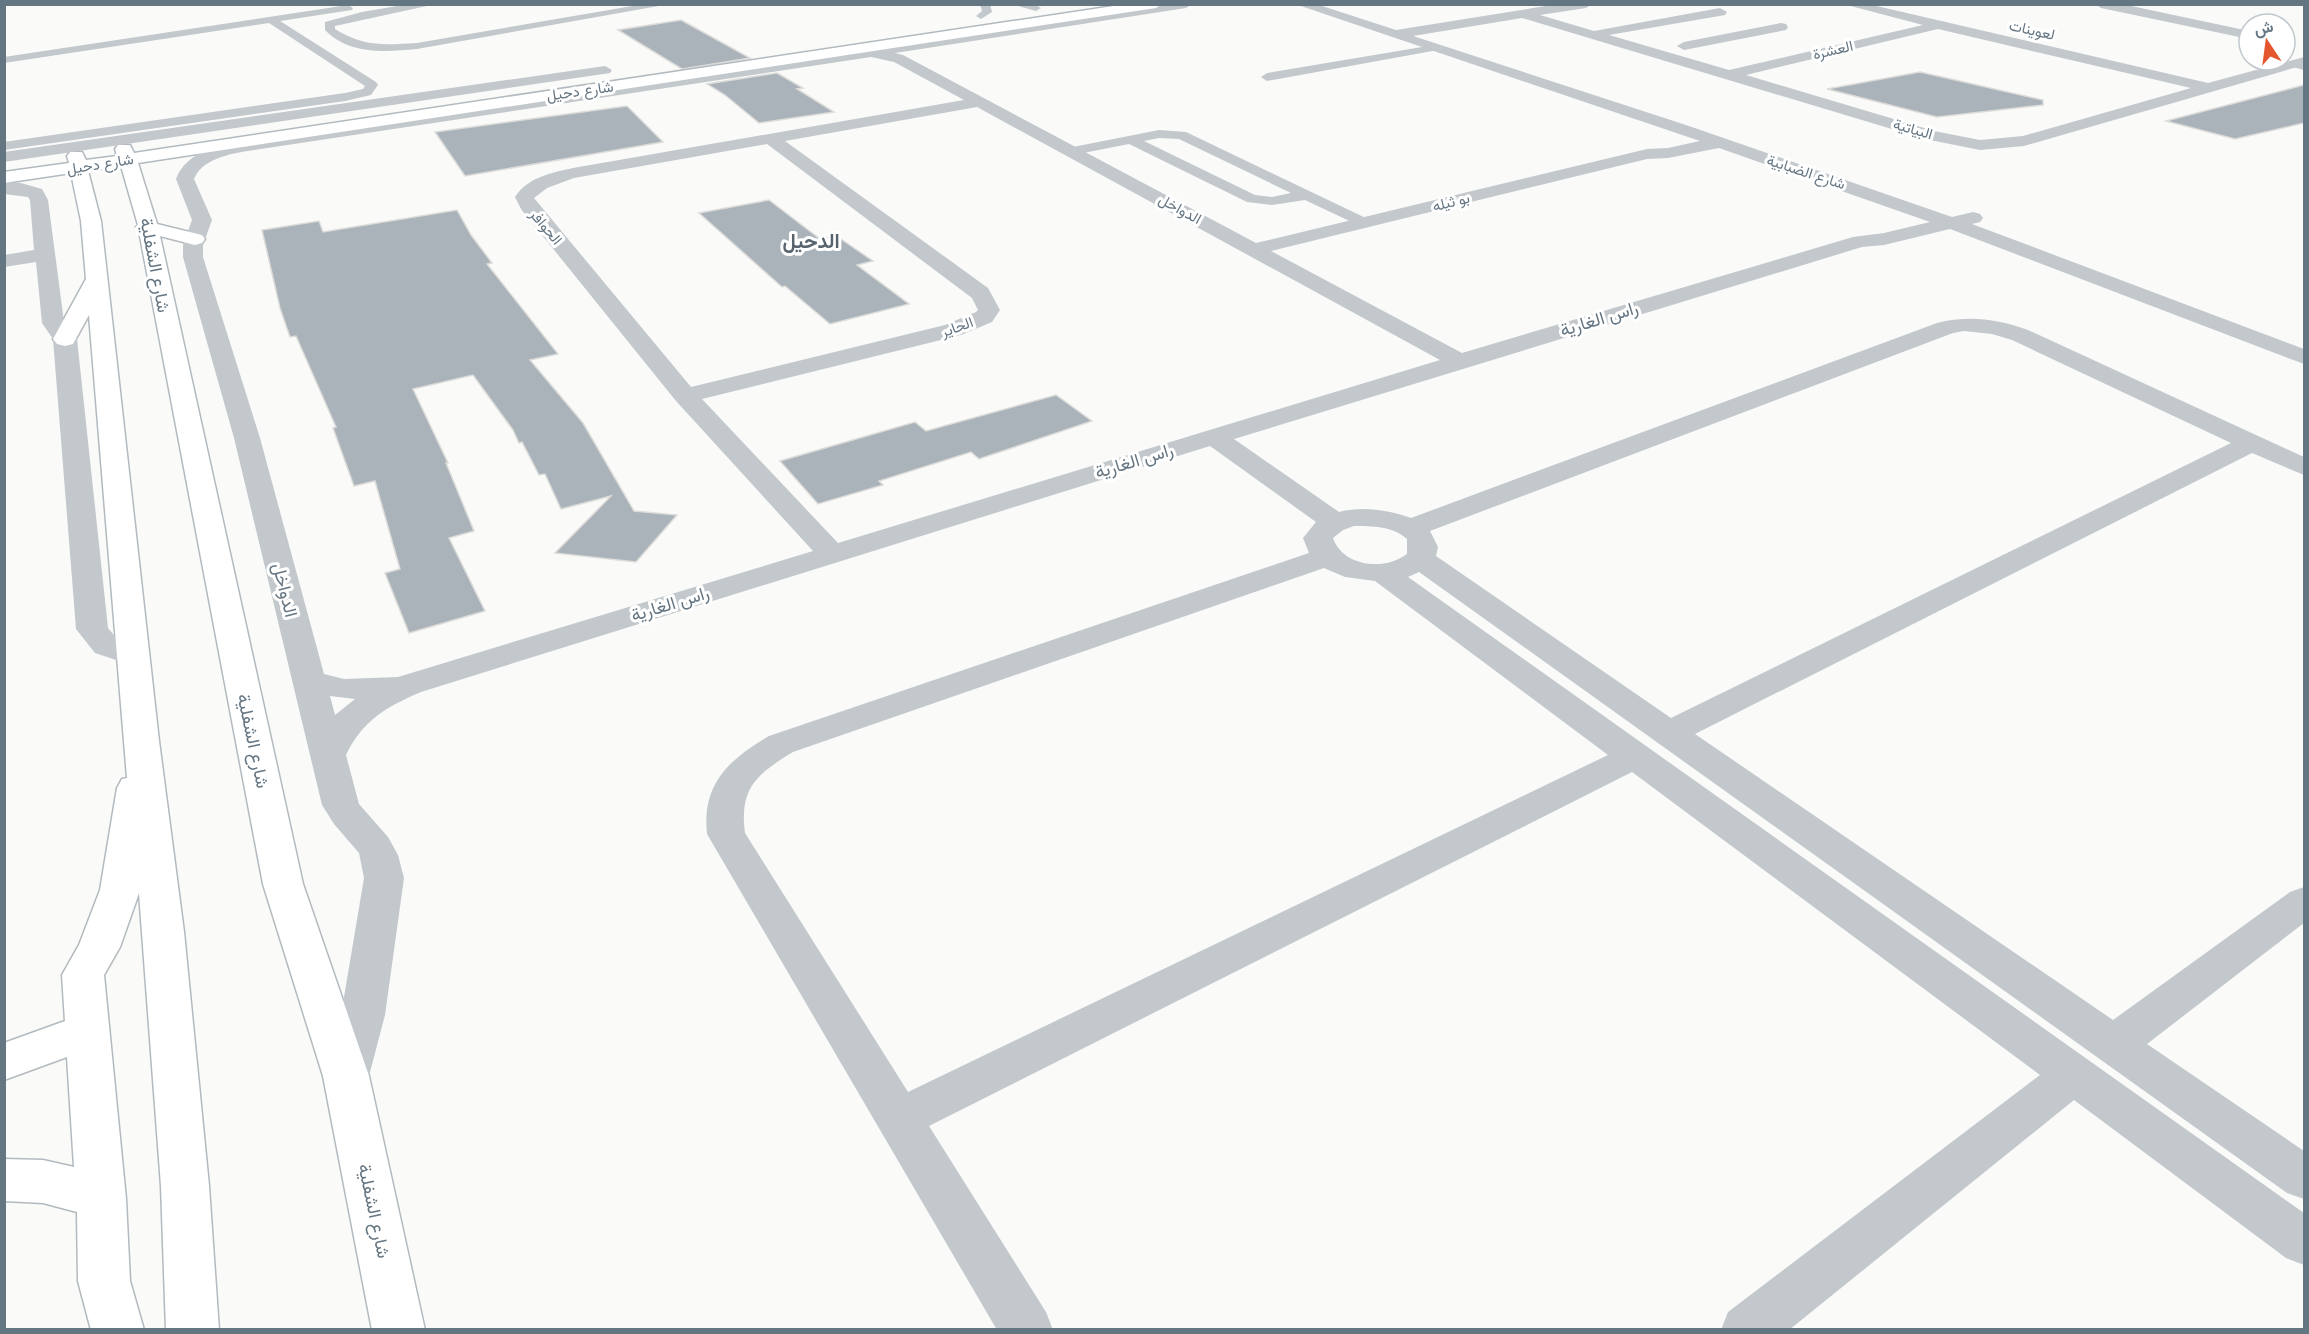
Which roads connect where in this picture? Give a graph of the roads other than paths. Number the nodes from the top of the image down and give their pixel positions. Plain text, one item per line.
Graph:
1 (372, 4) edge
2 (431, 4) edge
3 (665, 4) edge
4 (1015, 4) edge
5 (1061, 4) edge
6 (1105, 4) edge
7 (1156, 4) edge
8 (1186, 4) edge
9 (1301, 4) edge
10 (1324, 4) edge
11 (1586, 4) edge
12 (1849, 4) edge
13 (2102, 4) edge
14 (1036, 8) junction
15 (983, 12) edge
16 (1720, 12) dead end
17 (1525, 15) junction
18 (1686, 19) junction
19 (271, 20) junction
20 (1940, 25) junction
21 (1781, 27) dead end
22 (2237, 32) edge
23 (1745, 34) junction
24 (1596, 36) junction
25 (1414, 38) junction
26 (938, 43) junction
27 (1684, 46) dead end
28 (748, 50) dead end
29 (835, 53) junction
30 (905, 53) junction
31 (866, 54) junction
32 (4, 60) edge
33 (2301, 64) edge
34 (622, 68) dead end
35 (1728, 75) junction
36 (1267, 77) dead end
37 (674, 83) junction
38 (2207, 88) junction
39 (516, 101) junction
40 (979, 102) junction
41 (384, 127) junction
42 (299, 133) junction
43 (1716, 137) junction
44 (771, 139) junction
45 (1130, 139) junction
46 (257, 144) joint
47 (4, 146) edge
48 (200, 148) junction
49 (1073, 151) junction
50 (126, 155) junction
51 (4, 157) edge
52 (78, 162) junction
53 (4, 167) edge
54 (165, 170) dead end
55 (9, 184) edge
56 (1307, 195) junction
57 (148, 207) junction
58 (1950, 215) junction
59 (91, 221) junction
60 (1365, 223) junction
61 (195, 239) junction
62 (1860, 241) junction
63 (1254, 249) junction
64 (45, 254) junction
65 (4, 261) edge
66 (97, 278) junction
67 (65, 339) junction
68 (2304, 341) edge
69 (2304, 357) edge
70 (1460, 361) junction
71 (685, 396) junction
72 (1214, 437) junction
73 (2253, 442) junction
74 (2304, 467) edge
75 (1331, 539) junction
76 (1415, 543) junction
77 (832, 554) junction
78 (1382, 572) junction
79 (134, 656) junction
80 (308, 681) junction
81 (410, 685) junction
82 (1670, 733) junction
83 (141, 741) junction
84 (329, 754) junction
85 (1635, 756) junction
86 (2304, 902) edge
87 (88, 1031) junction
88 (2114, 1044) junction
89 (4, 1062) edge
90 (2073, 1075) junction
91 (346, 1076) junction
92 (900, 1118) junction
93 (2304, 1178) edge
94 (4, 1180) edge
95 (101, 1199) junction
96 (2304, 1242) edge
97 (105, 1305) edge
98 (118, 1329) edge
99 (193, 1329) edge
100 (399, 1329) edge
101 (1027, 1329) edge
102 (1747, 1329) edge

1 - 19 lane
2 - 3 lane
4 - 14 lane
5 - 14 street, شارع دحيل
6 - 50 street, شارع دحيل
7 - 15 street, شارع دحيل
8 - 26 street, شارع دحيل
9 - 25 street, شارع الضبابية
10 - 25 street, شارع الضبابية
11 - 17 street
12 - 20 street, لعوينات
13 - 22 street
14 - 15 street, شارع دحيل
15 - 26 street
15 - 28 street, شارع دحيل
15 - 29 street, شارع دحيل
16 - 18 street
17 - 24 street, البياتية
17 - 25 street
18 - 23 street
18 - 24 street
19 - 32 lane
19 - 47 lane
20 - 35 street, العشرة
20 - 38 street, لعوينات
21 - 23 street
23 - 27 street
24 - 35 street, البياتية
25 - 36 lane
25 - 43 street, شارع الضبابية
26 - 30 street, شارع دحيل
29 - 31 street
29 - 39 street, شارع دحيل
30 - 31 street, شارع دحيل
30 - 40 street, الدواخل
31 - 37 street, شارع دحيل
33 - 38 street, البياتية
34 - 51 street, شارع دحيل
35 - 38 street, البياتية
37 - 39 street
37 - 41 street, شارع دحيل
39 - 42 street, شارع دحيل
40 - 44 street, الحوافر
40 - 49 street, الدواخل
41 - 42 street
41 - 46 street, شارع دحيل
42 - 48 street, شارع دحيل
43 - 58 street, شارع الضبابية
43 - 60 street, بو ثيله
44 - 71 street, الحوافر
44 - 71 street, الحاير
45 - 49 lane
45 - 56 lane
45 - 56 lane
46 - 61 street, الدواخل
48 - 50 street, شارع دحيل
48 - 54 street
49 - 63 street, الدواخل
50 - 52 street, شارع دحيل
50 - 57 street, شارع الشفلية
52 - 53 street, شارع دحيل
52 - 55 street, شارع دحيل
52 - 59 street
55 - 59 street
55 - 64 street
56 - 60 lane
57 - 61 street
57 - 91 street, شارع الشفلية
58 - 62 street, راس الغارية
58 - 62 street, راس الغارية
58 - 68 street, شارع الضبابية
58 - 69 street, شارع الضبابية
59 - 66 street
60 - 63 street, بو ثيله
61 - 80 street, الدواخل
62 - 70 street, راس الغارية
63 - 70 street, الدواخل
64 - 65 street
64 - 67 street
66 - 67 street
66 - 79 street
67 - 79 street
70 - 72 street, راس الغارية
71 - 77 street, الحوافر
72 - 75 street
72 - 77 street, راس الغارية
73 - 74 street
73 - 76 street
73 - 82 street
75 - 76 street
75 - 78 street
75 - 92 street
76 - 78 street
76 - 82 street
77 - 81 street, راس الغارية
78 - 85 street
79 - 83 street
80 - 81 street, راس الغارية
80 - 84 street, الدواخل
81 - 84 street, راس الغارية
82 - 88 street
83 - 87 street
83 - 99 street
84 - 91 street, الدواخل
85 - 90 street
85 - 92 street
86 - 88 street
87 - 89 street
87 - 95 street
88 - 93 street
90 - 96 street
90 - 102 street
91 - 100 street, شارع الشفلية
92 - 101 street
94 - 95 street
95 - 97 street
97 - 98 street

